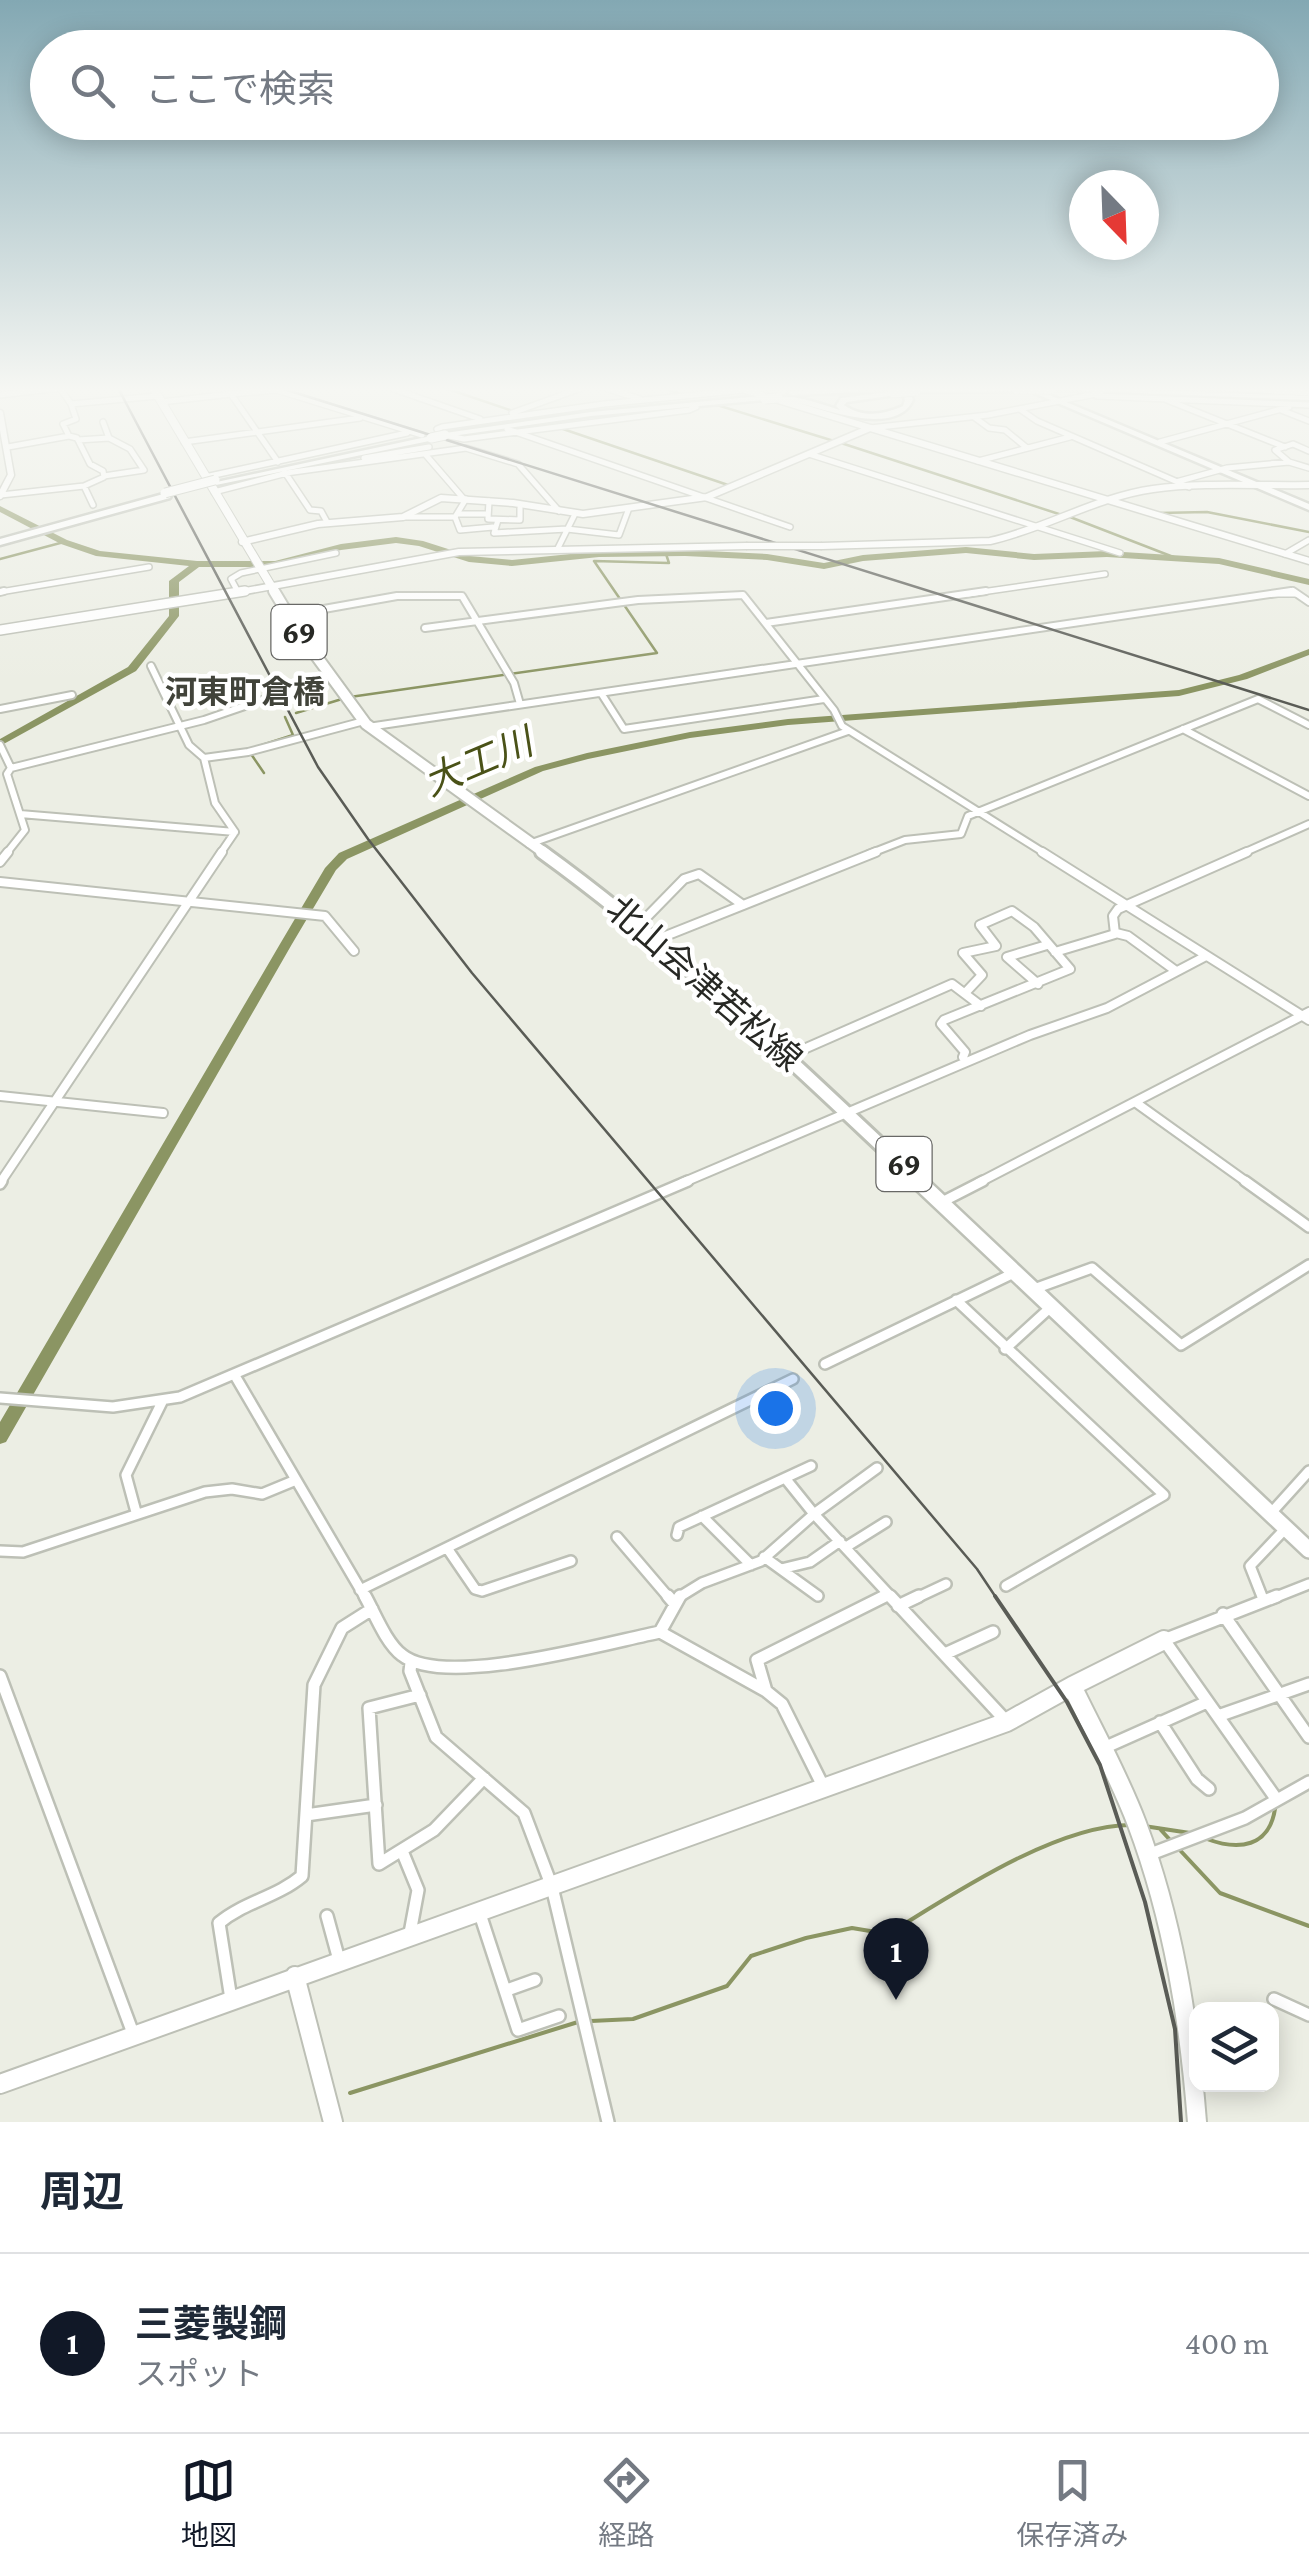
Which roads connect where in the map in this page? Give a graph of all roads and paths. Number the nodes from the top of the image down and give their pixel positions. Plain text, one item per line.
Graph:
1 (204, 485) edge
2 (213, 485) edge
3 (294, 485) edge
4 (457, 485) edge
5 (536, 485) edge
6 (668, 485) edge
7 (736, 485) edge
8 (908, 485) edge
9 (1058, 485) edge
10 (1166, 485) edge
11 (1183, 485) edge
12 (1259, 485) edge
13 (1309, 485) edge
14 (84, 486) joint
15 (1189, 488) junction
16 (1266, 488) junction
17 (1153, 489) junction
18 (0, 495) edge
19 (705, 498) junction
20 (464, 499) junction
21 (1108, 500) junction
22 (489, 501) junction
23 (93, 505) dead end
24 (1309, 506) edge
25 (520, 508) dead end
26 (630, 508) junction
27 (559, 511) junction
28 (487, 514) junction
29 (575, 514) junction
30 (456, 515) junction
31 (402, 516) junction
32 (498, 520) junction
33 (326, 522) junction
34 (1036, 525) junction
35 (493, 527) junction
36 (790, 527) dead end
37 (567, 529) junction
38 (1309, 540) edge
39 (0, 541) edge
40 (242, 542) junction
41 (558, 548) junction
42 (336, 553) dead end
43 (1120, 553) dead end
44 (1285, 554) junction
45 (1309, 561) edge
46 (257, 566) junction
47 (149, 567) dead end
48 (1106, 574) dead end
49 (273, 587) junction
50 (0, 592) edge
51 (238, 592) junction
52 (1309, 602) edge
53 (290, 615) junction
54 (478, 621) junction
55 (766, 623) junction
56 (425, 628) dead end
57 (0, 630) edge
58 (798, 664) junction
59 (151, 666) dead end
60 (601, 693) junction
61 (72, 694) dead end
62 (274, 696) dead end
63 (824, 699) junction
64 (520, 704) junction
65 (0, 709) edge
66 (366, 724) junction
67 (1309, 725) edge
68 (180, 726) junction
69 (845, 729) junction
70 (1182, 730) junction
71 (2, 747) edge
72 (204, 758) junction
73 (10, 768) junction
74 (1309, 796) edge
75 (977, 812) junction
76 (20, 814) junction
77 (1309, 824) edge
78 (235, 832) junction
79 (528, 844) junction
80 (0, 862) edge
81 (0, 882) edge
82 (189, 900) junction
83 (743, 905) junction
84 (1126, 906) junction
85 (640, 924) junction
86 (1116, 932) junction
87 (658, 939) junction
88 (1047, 945) junction
89 (996, 946) junction
90 (354, 951) dead end
91 (1020, 952) junction
92 (1056, 952) junction
93 (1206, 956) junction
94 (1176, 971) junction
95 (1038, 984) junction
96 (966, 992) junction
97 (981, 1006) junction
98 (1307, 1016) edge
99 (788, 1056) junction
100 (964, 1058) dead end
101 (0, 1096) edge
102 (53, 1102) junction
103 (1134, 1102) junction
104 (163, 1113) dead end
105 (848, 1114) junction
106 (0, 1184) edge
107 (942, 1202) junction
108 (1309, 1227) edge
109 (1309, 1264) edge
110 (1016, 1272) junction
111 (1034, 1289) junction
112 (956, 1300) junction
113 (1052, 1306) junction
114 (1005, 1348) junction
115 (826, 1364) dead end
116 (234, 1374) junction
117 (793, 1379) dead end
118 (0, 1398) edge
119 (162, 1402) junction
120 (811, 1466) dead end
121 (877, 1468) dead end
122 (1309, 1471) edge
123 (785, 1478) junction
124 (296, 1480) junction
125 (1299, 1482) junction
126 (1309, 1491) edge
127 (136, 1512) junction
128 (1272, 1513) junction
129 (814, 1514) junction
130 (702, 1516) junction
131 (886, 1522) dead end
132 (1286, 1528) junction
133 (677, 1535) dead end
134 (617, 1537) dead end
135 (843, 1544) junction
136 (447, 1548) junction
137 (1309, 1550) edge
138 (0, 1551) edge
139 (764, 1557) junction
140 (571, 1560) dead end
141 (751, 1564) junction
142 (781, 1569) junction
143 (946, 1584) dead end
144 (1309, 1584) edge
145 (1006, 1586) dead end
146 (360, 1590) junction
147 (887, 1595) junction
148 (818, 1596) dead end
149 (1263, 1599) junction
150 (674, 1603) junction
151 (898, 1606) junction
152 (372, 1609) junction
153 (1222, 1614) junction
154 (660, 1632) junction
155 (993, 1632) dead end
156 (1164, 1640) junction
157 (947, 1653) junction
158 (410, 1663) junction
159 (0, 1676) edge
160 (1309, 1684) edge
161 (1072, 1686) junction
162 (766, 1690) junction
163 (1279, 1695) junction
164 (420, 1696) junction
165 (1207, 1702) junction
166 (1218, 1716) junction
167 (1007, 1722) junction
168 (1160, 1722) junction
169 (1309, 1737) edge
170 (1103, 1748) junction
171 (484, 1778) junction
172 (1309, 1782) edge
173 (823, 1786) junction
174 (1210, 1789) dead end
175 (1277, 1800) junction
176 (376, 1805) junction
177 (306, 1814) junction
178 (402, 1850) junction
179 (1148, 1855) junction
180 (552, 1887) junction
181 (480, 1913) junction
182 (327, 1916) dead end
183 (409, 1937) junction
184 (339, 1961) junction
185 (295, 1976) junction
186 (536, 1980) dead end
187 (507, 1990) junction
188 (1274, 1998) dead end
189 (232, 1999) junction
190 (1309, 2015) edge
191 (559, 2016) dead end
192 (134, 2036) junction
193 (0, 2084) edge
194 (333, 2122) edge
195 (608, 2122) edge
196 (1197, 2122) edge

1 - 39 highway, bridge
2 - 40 main road, 北山会津若松線 / 69
3 - 33 street
4 - 20 street
5 - 27 street
6 - 19 street
7 - 19 street
8 - 34 street
9 - 21 street
10 - 17 street
11 - 15 street
12 - 16 highway
13 - 16 street
14 - 18 street
14 - 23 street
15 - 16 street
15 - 17 street
16 - 24 highway
17 - 21 street
19 - 26 street
19 - 36 street
20 - 22 street
20 - 30 street
20 - 31 street
21 - 34 street
21 - 44 street
22 - 27 street
22 - 28 street
25 - 32 street
26 - 29 street
26 - 37 street
27 - 29 street
28 - 30 street
28 - 32 street
29 - 37 street
30 - 31 street
30 - 35 street
31 - 33 street
32 - 35 street
33 - 40 street
34 - 41 street, bridge
34 - 43 street
35 - 37 street
37 - 41 street
38 - 44 street
40 - 46 main road, 北山会津若松線 / 69
41 - 49 street
42 - 46 street
44 - 45 street
46 - 49 main road, 北山会津若松線 / 69
46 - 51 street
47 - 50 street
48 - 55 street
49 - 51 street
49 - 53 main road, 北山会津若松線 / 69
51 - 57 street
52 - 58 street
53 - 54 street
53 - 66 main road, 北山会津若松線 / 69
54 - 55 street
54 - 56 street
54 - 64 street
55 - 58 street
58 - 60 street
58 - 63 street
59 - 68 street
60 - 63 street
60 - 64 street
61 - 65 street
62 - 68 street
63 - 69 street
64 - 66 street
66 - 72 street
66 - 79 main road, 北山会津若松線 / 69
67 - 70 street
68 - 72 street
68 - 73 street
69 - 75 street
69 - 79 street
70 - 74 street
70 - 75 street
71 - 73 street
72 - 78 street
73 - 76 street
75 - 83 street
75 - 84 street
76 - 78 street
76 - 80 street
77 - 84 street
78 - 82 street
79 - 85 main road, 北山会津若松線 / 69
81 - 82 street
82 - 90 street
82 - 102 street
83 - 85 street
83 - 87 street
84 - 86 street
84 - 93 street
85 - 87 main road, 北山会津若松線 / 69
86 - 92 street
86 - 94 street
87 - 99 main road, 北山会津若松線 / 69
88 - 89 street
88 - 91 street
88 - 92 street
89 - 91 street
89 - 96 street
91 - 95 street
92 - 95 street
93 - 94 street
93 - 98 street
94 - 105 street
95 - 97 street
96 - 97 street
96 - 99 street
97 - 100 street
98 - 103 street
99 - 105 main road, 北山会津若松線 / 69
101 - 102 street
102 - 104 street
102 - 106 street
103 - 107 street
103 - 108 street
105 - 107 main road, 北山会津若松線 / 69
105 - 116 street
107 - 110 main road, 北山会津若松線 / 69
109 - 111 street
110 - 111 main road, 北山会津若松線 / 69
110 - 112 street
111 - 113 main road, 北山会津若松線 / 69
112 - 114 street
112 - 115 street
113 - 114 street
113 - 128 main road, 北山会津若松線 / 69
114 - 145 street
116 - 119 street
116 - 124 street
117 - 136 street
118 - 119 street
119 - 127 street
120 - 123 street
121 - 129 street
122 - 125 street
123 - 129 street
123 - 130 street
124 - 127 street
124 - 146 street
125 - 126 street
125 - 128 street
127 - 138 street
128 - 132 main road, 北山会津若松線 / 69
129 - 135 street
129 - 139 street
130 - 133 street
130 - 141 street
131 - 135 street
132 - 137 main road, 北山会津若松線 / 69
132 - 149 street
134 - 150 street
135 - 142 street
135 - 147 street
136 - 140 street
136 - 146 street
139 - 141 street
139 - 142 street
141 - 150 street
142 - 148 street
143 - 151 street
144 - 149 street
146 - 152 street
147 - 151 street
147 - 162 street
149 - 153 street
150 - 154 street
151 - 157 street
152 - 158 street
152 - 177 street
153 - 156 street
153 - 163 street
154 - 158 street
154 - 162 street
155 - 157 street
156 - 161 street
156 - 165 street
157 - 167 street
158 - 164 street
159 - 192 street
160 - 163 street
161 - 167 street
161 - 170 street
162 - 173 street
163 - 166 street
163 - 169 street
164 - 171 street
164 - 176 street
165 - 166 street
165 - 168 street
166 - 175 street
167 - 173 street
168 - 170 street
168 - 174 street
170 - 179 street
171 - 178 street
171 - 180 street
172 - 175 street
173 - 180 street
175 - 179 street
176 - 177 street
176 - 178 street
177 - 189 street
178 - 183 street
179 - 196 street
180 - 181 street
180 - 195 street
181 - 183 street
181 - 187 street
182 - 184 street
183 - 184 street
184 - 185 street
185 - 189 street
185 - 194 street
186 - 187 street
187 - 191 street
188 - 190 street
189 - 192 street
192 - 193 street

